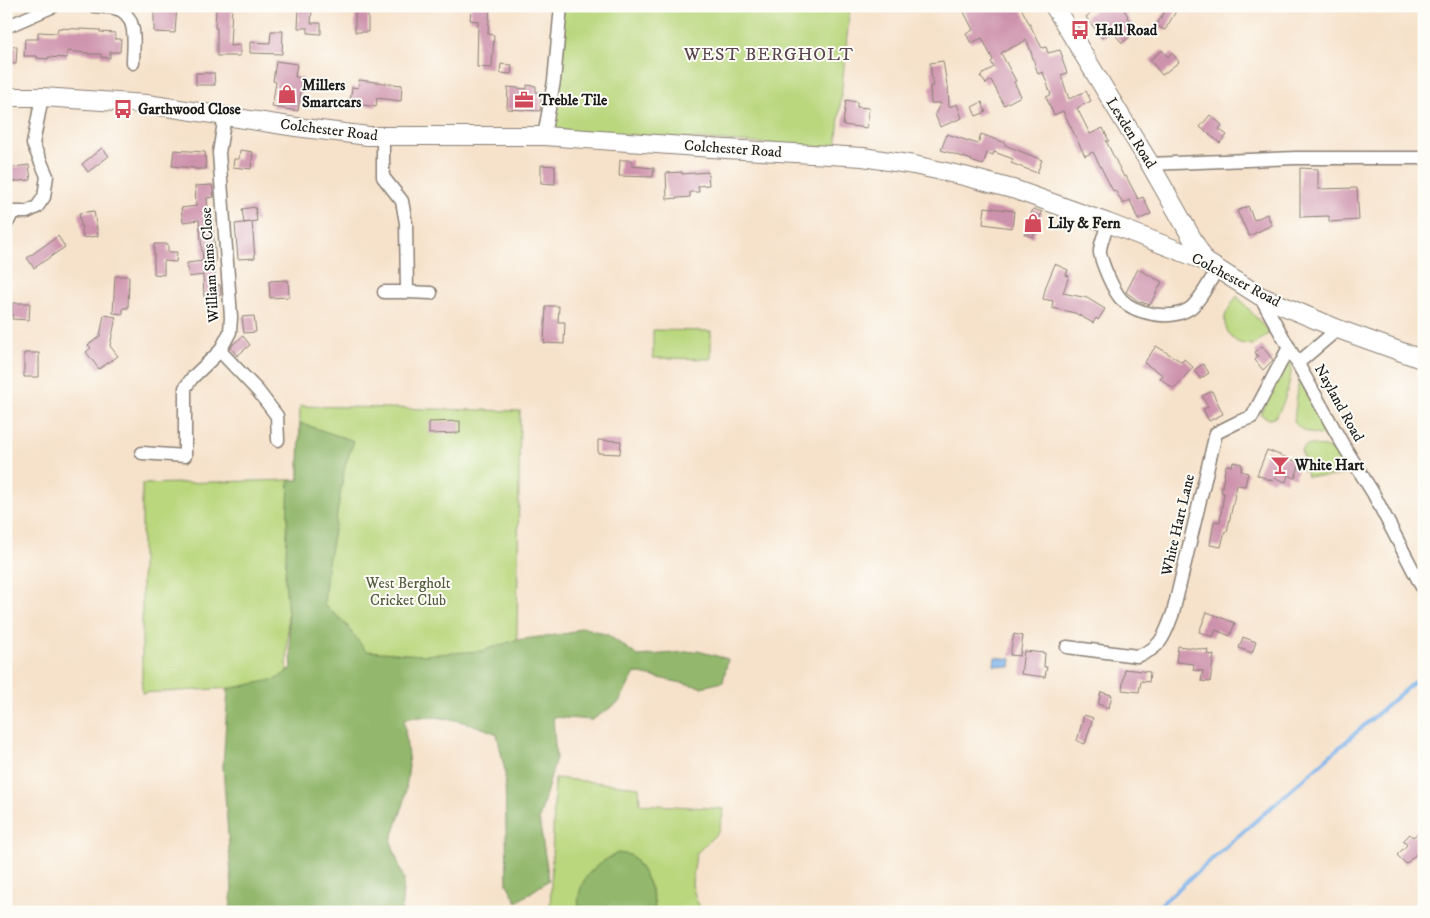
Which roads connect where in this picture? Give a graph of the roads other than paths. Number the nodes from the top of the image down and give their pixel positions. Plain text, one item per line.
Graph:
1 (54, 6) edge
2 (94, 6) edge
3 (561, 6) edge
4 (1054, 6) edge
5 (6, 27) edge
6 (133, 63) dead end
7 (6, 97) edge
8 (42, 97) junction
9 (225, 116) junction
10 (544, 136) junction
11 (383, 137) junction
12 (1424, 158) edge
13 (1150, 164) junction
14 (10, 210) edge
15 (1108, 224) junction
16 (6, 225) edge
17 (1211, 265) junction
18 (384, 292) dead end
19 (407, 292) junction
20 (431, 293) dead end
21 (1260, 296) junction
22 (1338, 328) junction
23 (1289, 347) junction
24 (220, 351) junction
25 (1424, 360) edge
26 (1298, 363) junction
27 (278, 440) dead end
28 (142, 453) dead end
29 (1424, 591) edge
30 (1067, 647) dead end

1 - 5 street
2 - 6 street
3 - 10 street
4 - 13 main road, Lexden Road
7 - 8 main road, Colchester Road
8 - 9 main road, Colchester Road
8 - 14 street
9 - 11 main road, Colchester Road
9 - 24 street, William Sims Close
10 - 11 main road, Colchester Road
10 - 15 main road, Colchester Road
11 - 19 street
12 - 13 street
13 - 17 main road, Lexden Road
14 - 16 street
15 - 17 main road, Colchester Road
15 - 17 street
17 - 21 main road, Colchester Road
18 - 19 street
19 - 20 street
21 - 22 main road, Colchester Road
21 - 23 street, Nayland Road
22 - 25 main road, Colchester Road
22 - 26 street, Nayland Road
23 - 26 street, Nayland Road
23 - 30 street, White Hart Lane
24 - 27 street
24 - 28 street, William Sims Close
26 - 29 street, Nayland Road

